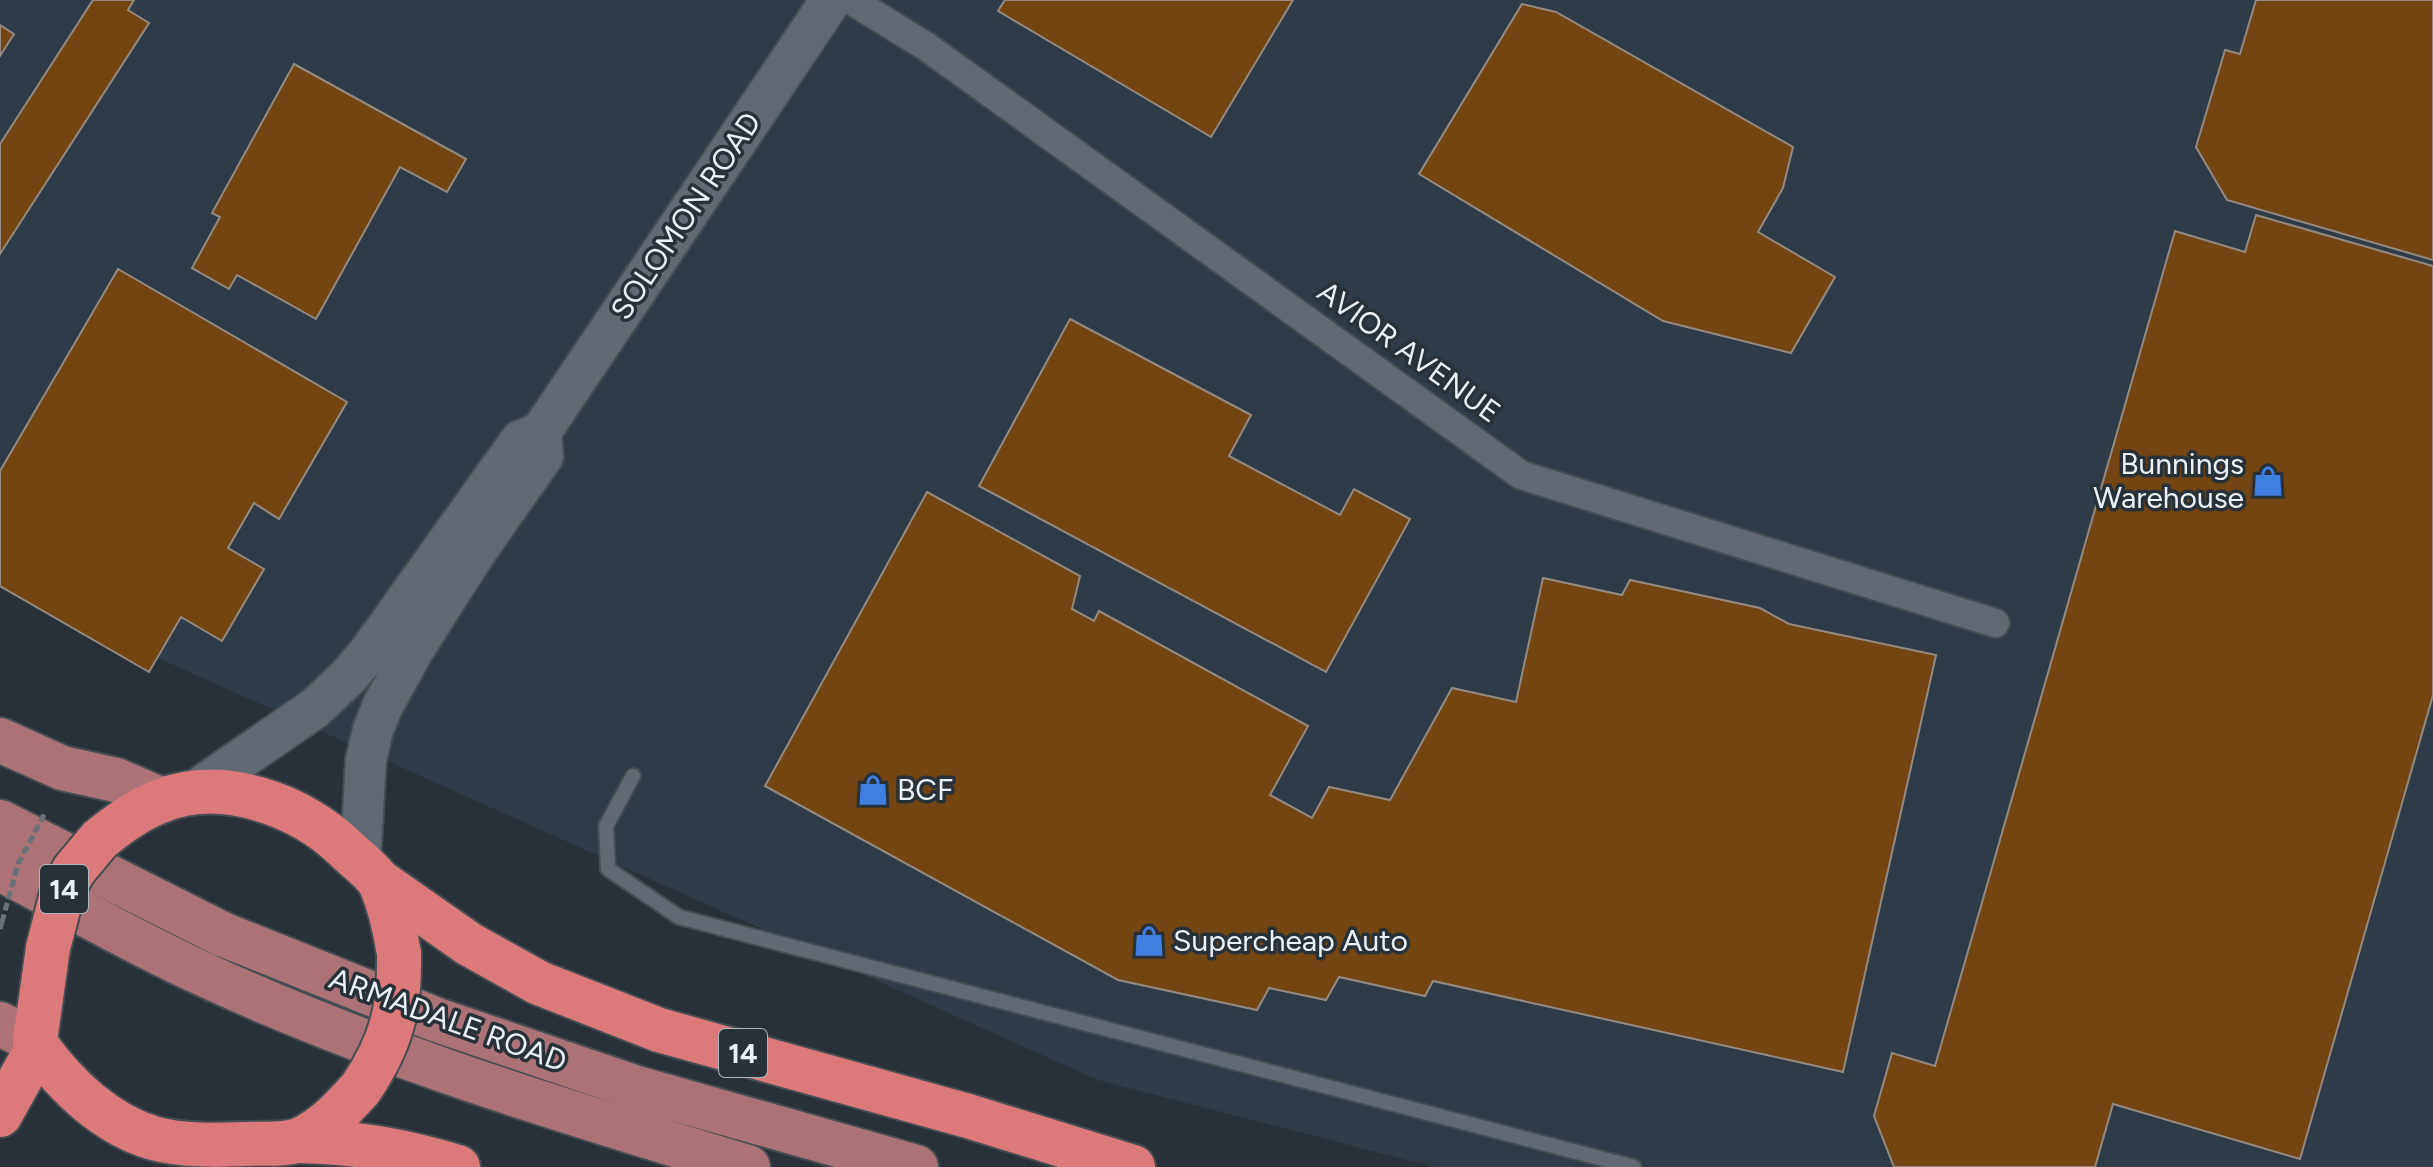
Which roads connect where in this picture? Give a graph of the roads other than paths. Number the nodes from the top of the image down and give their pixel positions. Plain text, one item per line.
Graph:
1 (851, 0) edge
2 (816, 7) edge
3 (541, 432) junction
4 (1995, 623) dead end
5 (0, 740) edge
6 (633, 776) dead end
7 (177, 796) junction
8 (0, 822) edge
9 (0, 869) edge
10 (369, 872) junction
11 (24, 1038) edge
12 (0, 1115) edge
13 (293, 1142) junction
14 (220, 1167) edge
15 (458, 1167) edge
16 (748, 1167) edge
17 (916, 1167) edge
18 (1133, 1167) edge
19 (1634, 1167) edge

1 - 4 street, AVIOR AVENUE
2 - 3 main road, SOLOMON ROAD
3 - 7 main road, SOLOMON ROAD
3 - 10 main road, SOLOMON ROAD
5 - 7 main road
6 - 19 lane
7 - 10 highway, 14
7 - 11 highway, 14, bridge
8 - 17 main road, ARMADALE ROAD
9 - 16 main road, ARMADALE ROAD
10 - 13 highway, 14, bridge
10 - 18 highway, 14
11 - 12 highway, 14
11 - 13 highway, 14
13 - 14 highway, 14
13 - 15 highway, 14

